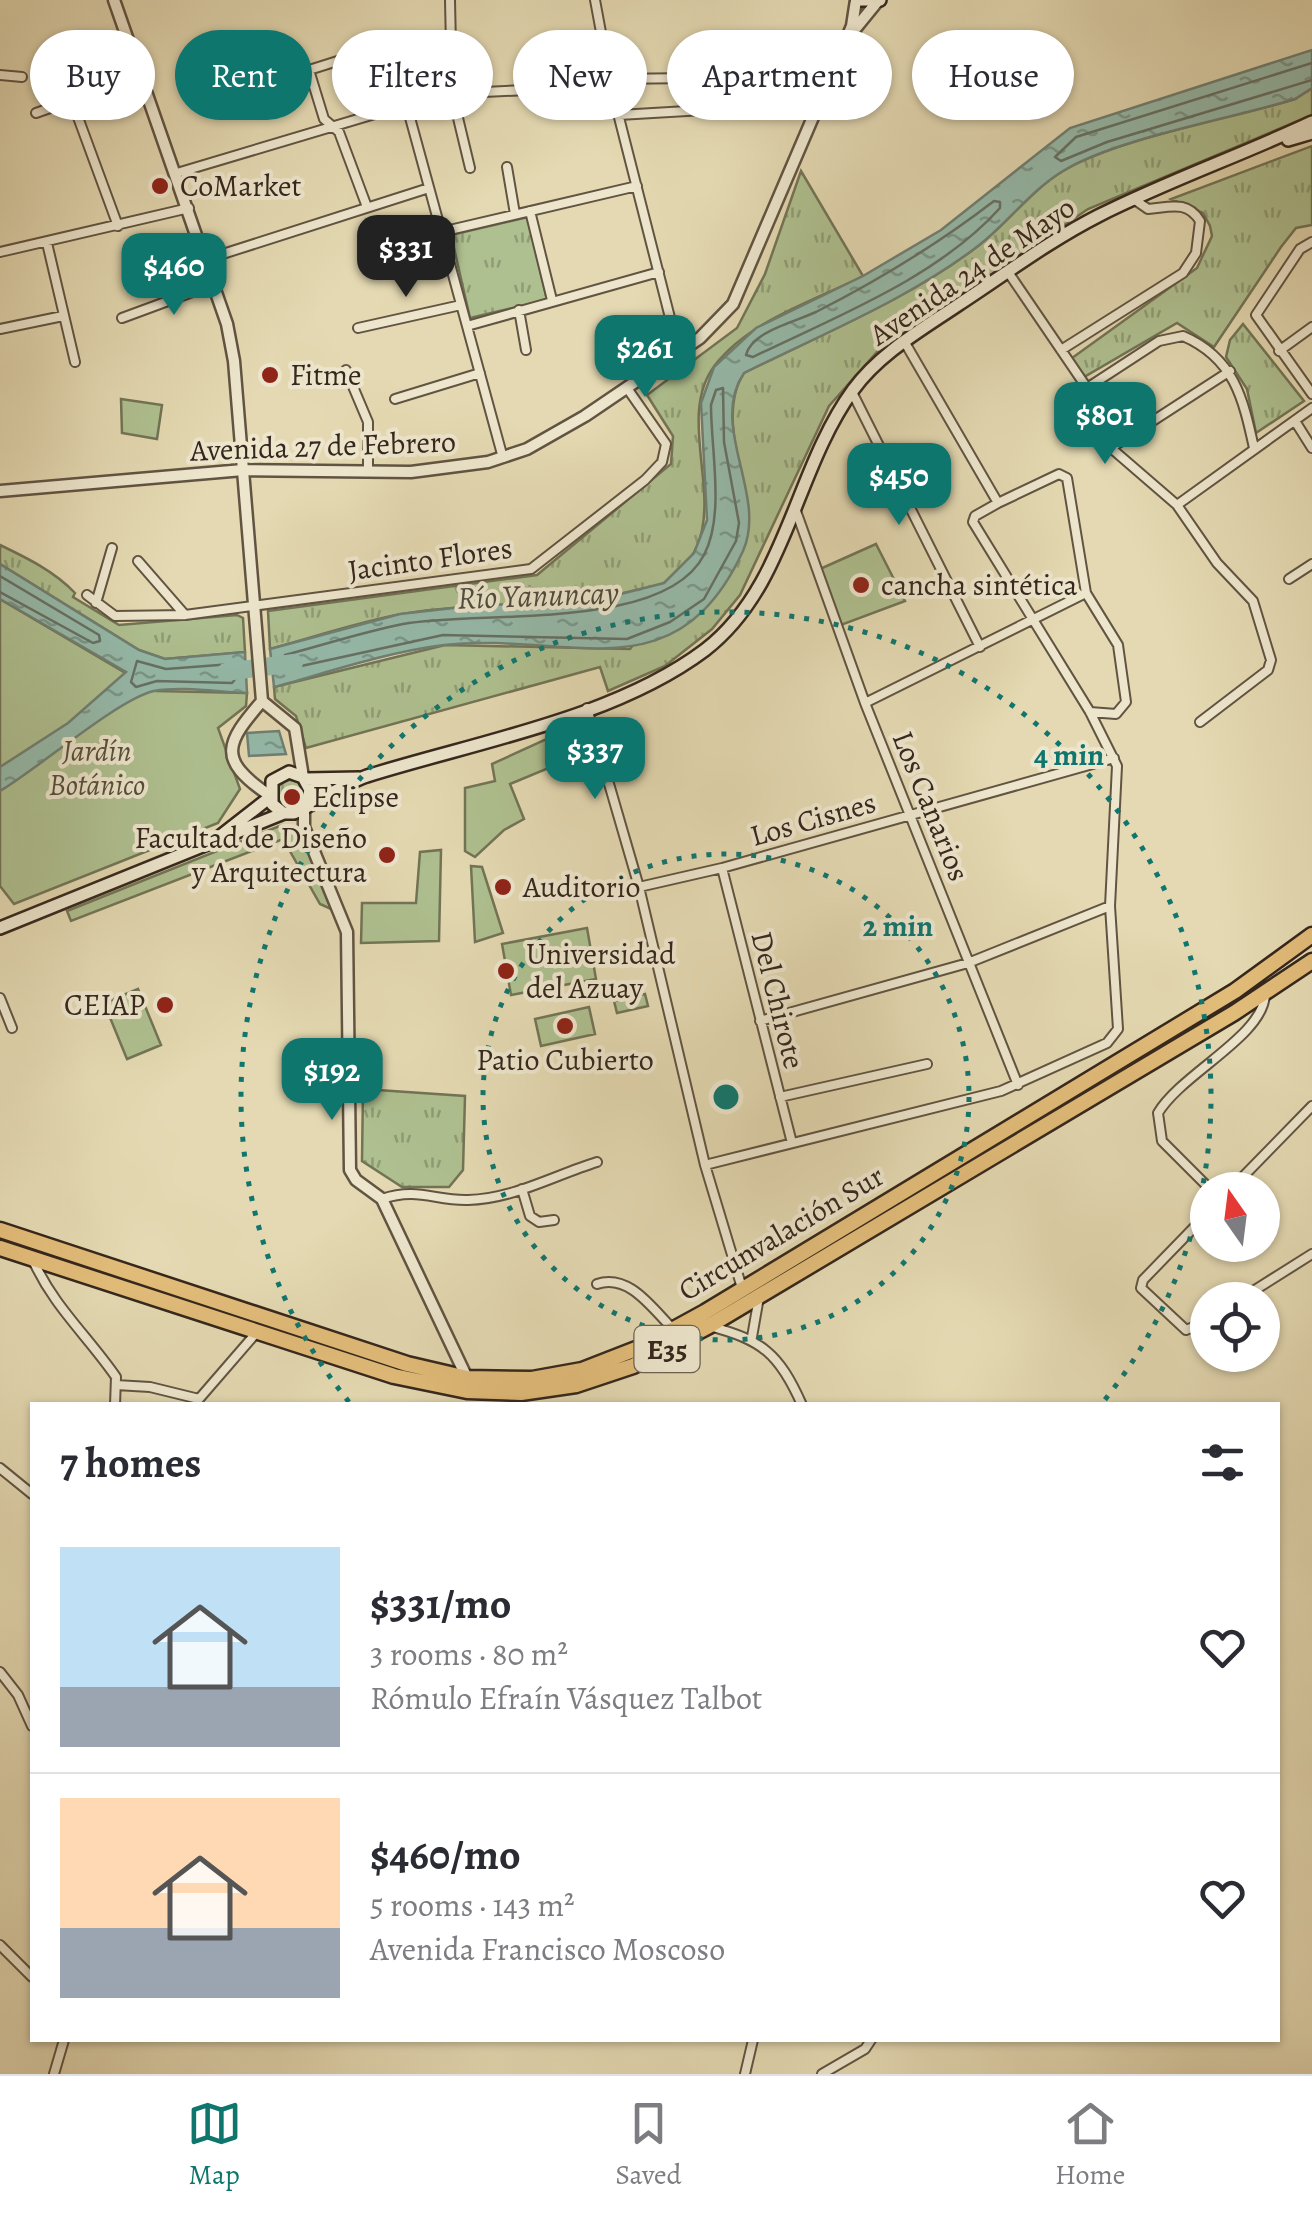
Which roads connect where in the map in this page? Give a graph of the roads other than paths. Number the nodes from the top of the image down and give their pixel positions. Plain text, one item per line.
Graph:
1 (114, 0) edge
2 (450, 0) edge
3 (594, 0) edge
4 (857, 0) edge
5 (880, 1) edge
6 (124, 30) edge
7 (451, 30) edge
8 (600, 30) edge
9 (850, 30) edge
10 (855, 30) edge
11 (332, 62) edge
12 (0, 75) edge
13 (22, 77) dead end
14 (155, 115) edge
15 (79, 120) edge
16 (349, 120) edge
17 (411, 120) edge
18 (458, 120) edge
19 (620, 120) edge
20 (811, 120) edge
21 (1312, 122) edge
22 (332, 125) junction
23 (1312, 133) edge
24 (1245, 154) junction
25 (506, 167) dead end
26 (470, 168) dead end
27 (177, 172) junction
28 (637, 186) junction
29 (429, 188) junction
30 (1134, 200) junction
31 (367, 207) junction
32 (189, 208) junction
33 (530, 211) junction
34 (515, 214) junction
35 (118, 226) junction
36 (441, 232) junction
37 (1312, 242) edge
38 (47, 243) junction
39 (0, 252) edge
40 (207, 258) junction
41 (659, 272) junction
42 (1008, 272) junction
43 (214, 284) junction
44 (552, 300) junction
45 (461, 305) junction
46 (519, 310) junction
47 (63, 316) junction
48 (122, 318) dead end
49 (467, 326) junction
50 (1312, 327) edge
51 (358, 328) dead end
52 (0, 329) edge
53 (904, 341) junction
54 (526, 350) dead end
55 (1061, 350) junction
56 (1279, 350) junction
57 (679, 353) junction
58 (75, 362) dead end
59 (346, 370) dead end
60 (1230, 371) junction
61 (480, 373) junction
62 (627, 388) junction
63 (1087, 388) junction
64 (852, 392) junction
65 (1312, 394) edge
66 (396, 400) dead end
67 (1312, 408) edge
68 (1294, 421) junction
69 (1111, 448) junction
70 (1254, 448) junction
71 (1312, 448) edge
72 (503, 458) junction
73 (243, 470) junction
74 (368, 472) junction
75 (0, 491) edge
76 (998, 503) junction
77 (1177, 505) junction
78 (795, 506) junction
79 (784, 533) junction
80 (805, 543) junction
81 (112, 548) dead end
82 (138, 561) dead end
83 (1312, 564) edge
84 (1288, 578) dead end
85 (1086, 593) junction
86 (87, 595) dead end
87 (96, 603) junction
88 (252, 608) junction
89 (185, 615) junction
90 (1032, 620) junction
91 (980, 647) junction
92 (262, 700) junction
93 (865, 703) junction
94 (587, 708) junction
95 (1090, 712) junction
96 (1200, 722) dead end
97 (1114, 758) junction
98 (304, 778) junction
99 (363, 778) junction
100 (269, 796) junction
101 (306, 806) junction
102 (286, 813) junction
103 (911, 814) junction
104 (304, 828) junction
105 (203, 847) junction
106 (722, 868) junction
107 (640, 886) junction
108 (1110, 906) junction
109 (0, 928) edge
110 (1312, 935) edge
111 (1312, 961) edge
112 (968, 963) junction
113 (1265, 994) junction
114 (0, 998) edge
115 (760, 1021) junction
116 (12, 1028) dead end
117 (927, 1064) dead end
118 (1018, 1085) junction
119 (780, 1096) junction
120 (1312, 1106) edge
121 (792, 1143) junction
122 (597, 1162) dead end
123 (705, 1165) junction
124 (1193, 1172) edge
125 (1248, 1172) edge
126 (522, 1189) junction
127 (382, 1199) junction
128 (554, 1220) dead end
129 (0, 1230) edge
130 (1190, 1233) edge
131 (0, 1248) edge
132 (1312, 1254) edge
133 (32, 1258) junction
134 (1268, 1282) edge
135 (597, 1284) dead end
136 (742, 1288) junction
137 (759, 1296) junction
138 (709, 1326) junction
139 (674, 1330) junction
140 (1190, 1330) edge
141 (257, 1332) junction
142 (752, 1337) junction
143 (468, 1378) junction
144 (116, 1385) junction
145 (485, 1399) edge
146 (116, 1402) edge
147 (800, 1402) edge
148 (0, 1468) edge
149 (30, 1492) edge
150 (0, 1672) edge
151 (30, 1722) edge
152 (0, 1945) edge
153 (30, 1975) edge
154 (63, 2042) edge
155 (753, 2042) edge
156 (869, 2042) edge
157 (54, 2074) edge
158 (745, 2074) edge
159 (822, 2074) edge

1 - 6 street
2 - 7 street
3 - 8 street
4 - 5 main road
4 - 9 street, Avenida 27 de Febrero
5 - 10 street, Avenida 27 de Febrero
11 - 22 street
12 - 13 street
14 - 27 street
15 - 35 street
16 - 22 street
17 - 29 street
18 - 26 street
19 - 28 street
20 - 57 street, Avenida 27 de Febrero
21 - 24 main road, Avenida 24 de Mayo
22 - 27 street
22 - 31 street
23 - 24 main road, Avenida 24 de Mayo
24 - 30 main road, Avenida 24 de Mayo
25 - 34 street
27 - 32 street
28 - 33 street
28 - 41 street
29 - 31 street
29 - 36 street
30 - 42 main road, Avenida 24 de Mayo
30 - 55 street
31 - 40 street
32 - 35 street
32 - 40 street
33 - 34 street
33 - 44 street
34 - 36 street
35 - 38 street
36 - 45 street
37 - 56 street
38 - 39 street
38 - 47 street
40 - 43 street
41 - 44 street
41 - 57 street
42 - 53 main road, Avenida 24 de Mayo
42 - 55 street
43 - 48 street
43 - 73 street
44 - 46 street
45 - 49 street
45 - 51 street
46 - 49 street
46 - 54 street
47 - 52 street
47 - 58 street
49 - 61 street
50 - 56 street
53 - 64 main road, Avenida 24 de Mayo
53 - 76 street
55 - 63 street
56 - 65 street
57 - 62 street, Avenida 27 de Febrero
59 - 74 street
60 - 63 street
60 - 69 street
60 - 70 street
61 - 66 street
61 - 72 street
62 - 72 street, Avenida 27 de Febrero
62 - 88 street, Jacinto Flores
63 - 69 street
64 - 78 main road, Avenida 24 de Mayo
64 - 91 street
67 - 68 street
68 - 70 street
68 - 71 street
69 - 77 street
70 - 77 street
72 - 74 street, Avenida 27 de Febrero
73 - 74 street, Avenida 27 de Febrero
73 - 75 street, Avenida 27 de Febrero
73 - 88 street
76 - 85 street
76 - 90 street
77 - 96 street
78 - 79 main road, Avenida 24 de Mayo
78 - 80 street, Los Canarios
79 - 80 street
79 - 94 main road, Avenida 24 de Mayo
80 - 93 street, Los Canarios
81 - 87 street
82 - 89 street
83 - 84 street
85 - 90 street
85 - 95 street
86 - 87 street, Jacinto Flores
87 - 89 street, Jacinto Flores
88 - 89 street, Jacinto Flores
88 - 92 street
90 - 91 street
90 - 95 street
91 - 93 street
92 - 98 street
92 - 100 street
93 - 103 street, Los Canarios
94 - 99 main road, Avenida 24 de Mayo
94 - 107 street
95 - 97 street
97 - 103 street, Los Cisnes
97 - 108 street
98 - 99 main road, Avenida 24 de Mayo
98 - 100 main road
98 - 101 main road
99 - 101 main road, Avenida 24 de Mayo
100 - 102 main road
100 - 105 main road
101 - 102 main road
101 - 104 street
102 - 104 street
102 - 105 main road
103 - 106 street, Los Cisnes
103 - 112 street, Los Canarios
104 - 127 street
105 - 109 main road
106 - 107 street, Los Cisnes
106 - 115 street, Del Chirote
107 - 123 street
108 - 112 street
108 - 118 street
110 - 136 highway, Circunvalación Sur / E35
111 - 113 highway, Circunvalación Sur / E35
112 - 115 street
112 - 118 street, Los Canarios
113 - 124 street
113 - 137 highway, Circunvalación Sur / E35
114 - 116 street
115 - 119 street, Del Chirote
117 - 119 street
118 - 121 street
119 - 121 street, Del Chirote
120 - 125 street
121 - 123 street
122 - 126 street
123 - 136 street
126 - 127 street
126 - 128 street
127 - 143 street
129 - 143 highway, Circunvalación Sur / E35
130 - 140 street
131 - 133 highway, Circunvalación Sur / E35
132 - 134 street
133 - 141 highway, Circunvalación Sur / E35
133 - 144 street
135 - 139 street
136 - 139 highway, Circunvalación Sur / E35
137 - 138 highway, Circunvalación Sur / E35
137 - 142 street
138 - 142 street
138 - 145 highway, Circunvalación Sur / E35
139 - 143 highway, Circunvalación Sur / E35
141 - 144 street
141 - 145 highway, Circunvalación Sur / E35
142 - 147 street
144 - 146 street
148 - 149 street
150 - 151 street
152 - 153 street
154 - 157 street
155 - 158 street
156 - 159 street

